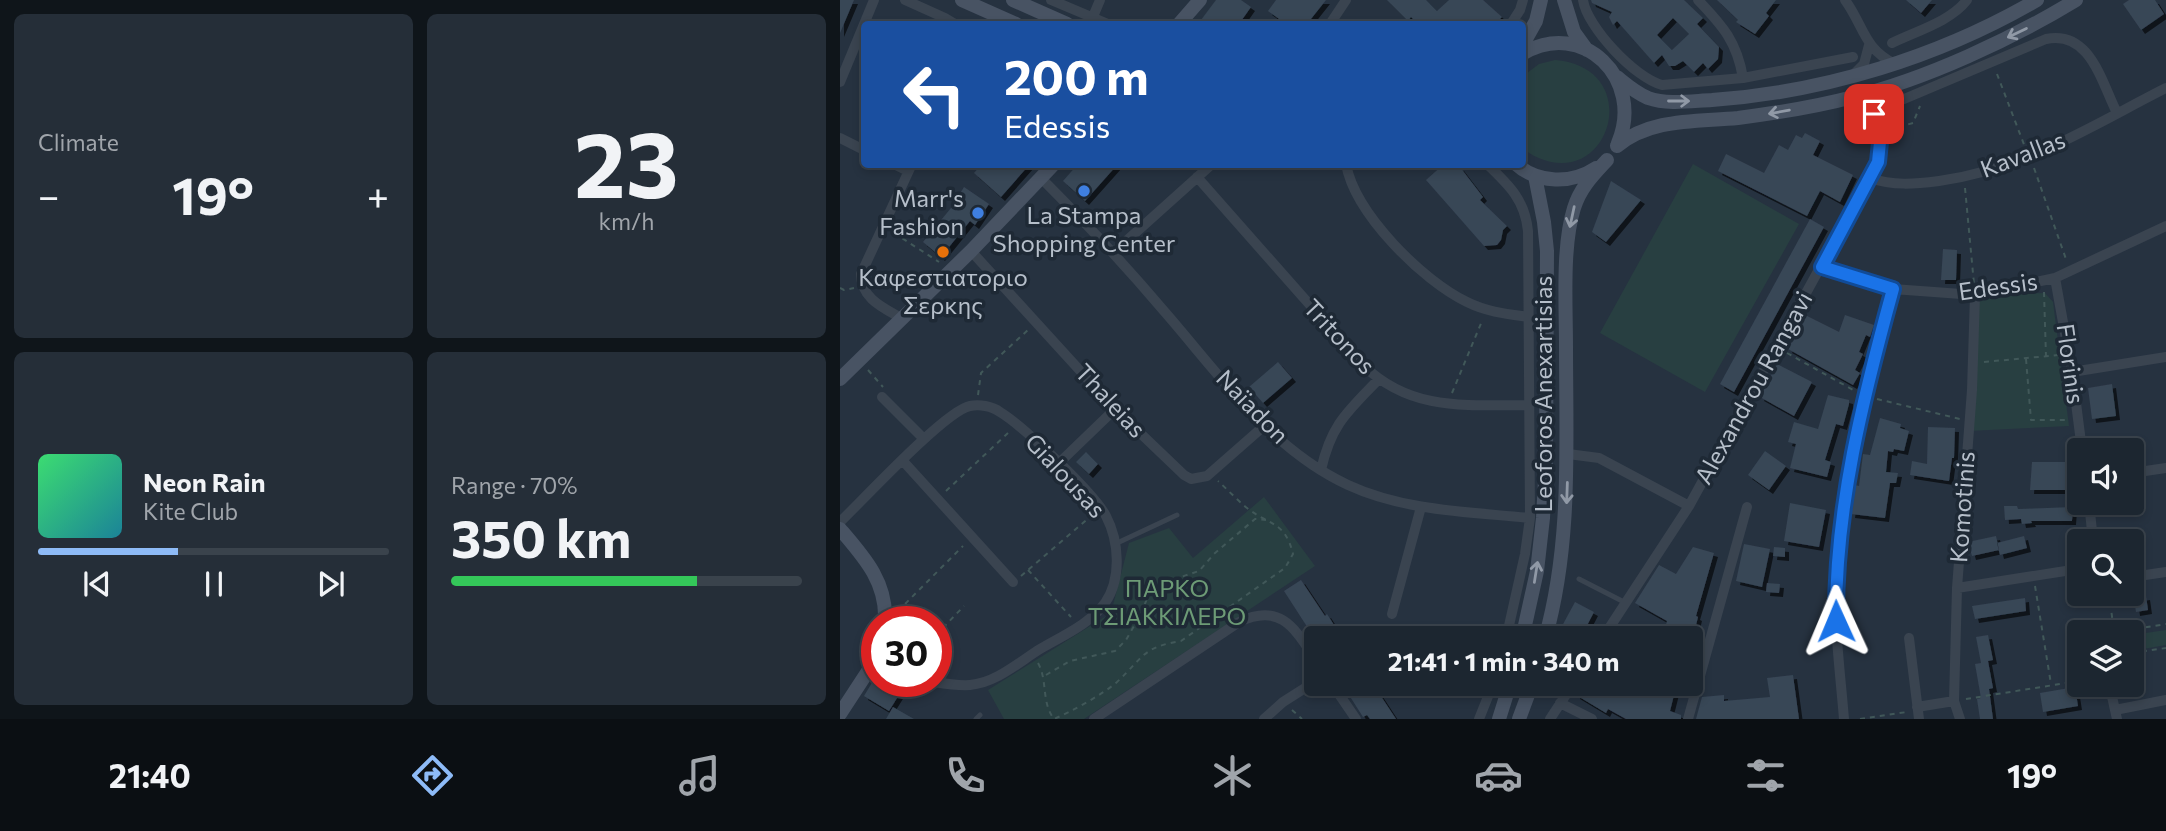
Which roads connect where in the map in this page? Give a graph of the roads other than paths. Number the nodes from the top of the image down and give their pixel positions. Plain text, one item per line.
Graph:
1 (874, 0) edge
2 (905, 0) edge
3 (962, 0) edge
4 (1013, 0) edge
5 (1051, 0) edge
6 (1100, 0) edge
7 (1200, 0) edge
8 (1346, 0) edge
9 (1523, 0) edge
10 (1541, 0) edge
11 (1564, 0) edge
12 (1583, 0) edge
13 (1698, 0) edge
14 (1845, 0) edge
15 (1967, 0) edge
16 (2037, 0) edge
17 (2076, 0) edge
18 (1092, 19) junction
19 (865, 21) edge
20 (950, 21) edge
21 (1009, 21) edge
22 (1060, 21) edge
23 (1098, 21) edge
24 (1184, 21) edge
25 (1332, 21) edge
26 (1513, 21) edge
27 (861, 31) edge
28 (1526, 39) edge
29 (1892, 43) dead end
30 (1869, 45) junction
31 (1587, 50) junction
32 (1526, 52) edge
33 (1853, 57) dead end
34 (1895, 64) junction
35 (1852, 76) junction
36 (1617, 77) junction
37 (1743, 78) junction
38 (840, 82) edge
39 (1887, 88) junction
40 (2166, 88) edge
41 (1852, 97) junction
42 (1897, 102) dead end
43 (2117, 113) junction
44 (1880, 129) junction
45 (840, 138) edge
46 (1617, 146) junction
47 (861, 148) edge
48 (1607, 160) junction
49 (910, 168) edge
50 (1050, 168) edge
51 (1207, 168) edge
52 (1347, 168) edge
53 (1491, 168) edge
54 (1522, 168) edge
55 (1535, 176) junction
56 (1197, 177) junction
57 (1041, 178) junction
58 (1870, 178) junction
59 (2166, 226) edge
60 (971, 250) junction
61 (1114, 252) junction
62 (1822, 267) junction
63 (2055, 278) junction
64 (1893, 289) junction
65 (1975, 295) junction
66 (1529, 317) junction
67 (903, 319) junction
68 (2166, 357) edge
69 (847, 368) edge
70 (2072, 372) junction
71 (1378, 380) junction
72 (882, 397) road end
73 (1529, 405) junction
74 (1115, 409) junction
75 (1264, 426) junction
76 (2080, 438) edge
77 (925, 439) junction
78 (1568, 454) junction
79 (903, 461) junction
80 (1059, 463) junction
81 (2166, 468) edge
82 (1321, 470) junction
83 (2144, 471) edge
84 (1421, 506) junction
85 (1689, 506) junction
86 (1746, 507) dead end
87 (1177, 515) dead end
88 (1530, 518) junction
89 (840, 522) edge
90 (840, 529) edge
91 (1115, 544) junction
92 (2067, 571) edge
93 (2166, 572) edge
94 (2144, 575) edge
95 (1579, 579) dead end
96 (1013, 582) road end
97 (1957, 588) junction
98 (1626, 603) junction
99 (887, 606) edge
100 (1392, 614) dead end
101 (1509, 626) edge
102 (1525, 626) edge
103 (1549, 626) edge
104 (1611, 626) edge
105 (1909, 638) dead end
106 (1304, 644) edge
107 (861, 682) edge
108 (952, 683) edge
109 (1304, 689) edge
110 (1340, 696) edge
111 (1488, 696) edge
112 (1506, 696) edge
113 (1528, 696) edge
114 (1565, 696) edge
115 (2166, 700) edge
116 (1954, 701) junction
117 (1560, 704) junction
118 (1918, 712) edge
119 (840, 713) edge
120 (2116, 714) edge
121 (1094, 719) edge
122 (1264, 719) edge
123 (1356, 719) edge
124 (1479, 719) edge
125 (1499, 719) edge
126 (1519, 719) edge
127 (1550, 719) edge
128 (1592, 719) edge
129 (1688, 719) edge
130 (1844, 719) edge
131 (1960, 719) edge

1 - 19 street
2 - 20 street
3 - 21 main road
4 - 22 main road
5 - 18 street
6 - 18 street
7 - 24 main road
8 - 25 street
9 - 26 street
10 - 28 main road
11 - 31 main road
12 - 37 street
13 - 37 street
14 - 30 street
15 - 29 street
16 - 34 main road
17 -> 39 main road
18 - 23 street
27 - 38 street
30 - 34 street
30 - 35 street
31 - 32 main road
31 - 36 main road
33 - 37 street
34 - 35 main road
36 -> 35 main road
36 - 46 main road
39 - 41 main road
39 - 44 street, Alexandrou Rangavi
40 - 43 street, Kavallas
41 - 44 street
41 -> 46 main road
42 - 43 street
43 - 58 street, Kavallas
44 - 58 street, Alexandrou Rangavi
45 - 47 street
46 - 48 main road, Leoforos Anexartisias
48 - 55 main road
48 -> 78 main road, Leoforos Anexartisias
49 - 67 street
50 - 57 main road
51 - 56 street
52 - 66 street
53 - 66 street
54 - 55 main road
102 -> 55 main road, Leoforos Anexartisias
56 - 61 street
56 - 71 street, Tritonos
57 - 60 main road
57 - 61 street, Naïadon
58 - 62 street, Alexandrou Rangavi
59 - 63 street, Edessis
60 - 67 main road
60 - 74 street, Thaleias
61 - 75 street, Naïadon
62 - 64 street, Edessis
62 - 85 street, Alexandrou Rangavi
63 - 65 street, Edessis
63 - 70 street, Florinis
64 - 65 street, Edessis
64 - 130 street
65 - 97 street, Komotinis
66 - 73 street
67 - 69 main road
68 - 70 street
70 - 76 street, Florinis
71 - 73 street, Tritonos
71 - 82 street
72 - 77 street
73 - 88 street
74 - 75 street, Thaleias
74 - 80 street
75 - 82 street, Naïadon
77 - 79 street
77 - 80 street, Gialousas
78 - 85 street
78 -> 103 main road, Leoforos Anexartisias
79 - 89 street
79 - 96 street
80 - 91 street, Gialousas
81 - 83 street
82 - 84 street, Naïadon
84 - 88 street, Naïadon
84 - 100 street
85 - 98 street, Alexandrou Rangavi
86 - 129 street
87 - 91 lane
88 - 101 street
90 - 99 main road
91 - 108 street, Gialousas
92 - 97 street
93 - 94 street
95 - 98 lane
97 - 116 street, Komotinis
98 - 104 street, Alexandrou Rangavi
105 - 118 street
106 - 121 street
107 - 119 main road
109 - 122 street
110 - 123 street
111 - 124 street
112 - 125 main road
113 - 126 main road
114 - 117 street
115 - 120 street
116 - 118 street
116 - 131 street, Komotinis
117 - 127 street
117 - 128 street

